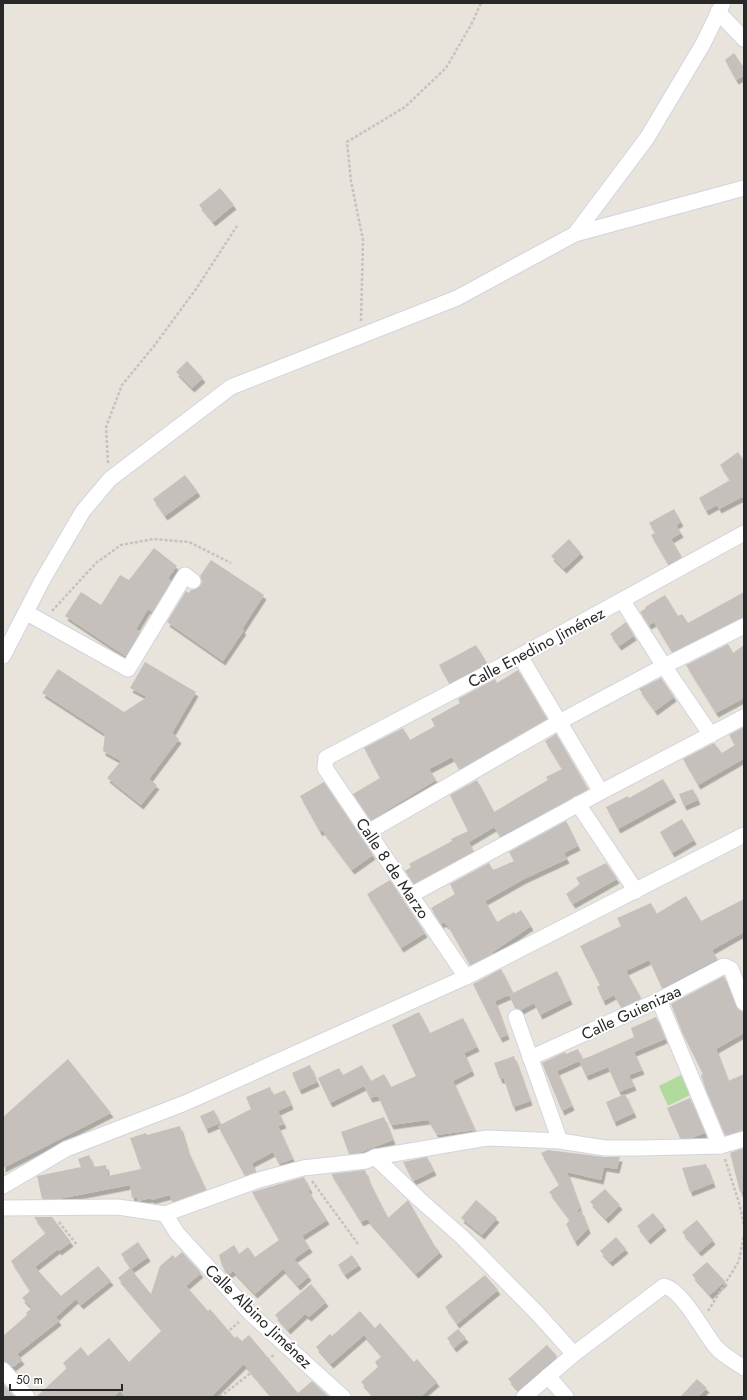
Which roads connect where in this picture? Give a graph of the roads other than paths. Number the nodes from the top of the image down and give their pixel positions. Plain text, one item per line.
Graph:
1 (720, 7) edge
2 (744, 39) edge
3 (744, 188) edge
4 (575, 234) junction
5 (744, 533) edge
6 (193, 581) dead end
7 (622, 600) junction
8 (30, 606) junction
9 (744, 626) edge
10 (3, 656) edge
11 (520, 656) junction
12 (664, 666) junction
13 (744, 717) edge
14 (559, 722) junction
15 (711, 735) junction
16 (326, 758) joint
17 (600, 792) junction
18 (578, 804) junction
19 (368, 832) junction
20 (744, 835) edge
21 (636, 891) junction
22 (411, 895) junction
23 (466, 977) junction
24 (659, 1000) junction
25 (744, 1002) edge
26 (516, 1017) dead end
27 (530, 1058) junction
28 (744, 1139) edge
29 (560, 1141) junction
30 (720, 1146) junction
31 (374, 1157) junction
32 (3, 1186) edge
33 (3, 1208) edge
34 (165, 1214) junction
35 (574, 1354) junction
36 (744, 1368) edge
37 (3, 1370) edge
38 (548, 1376) junction
39 (27, 1397) edge
40 (343, 1397) edge
41 (524, 1397) edge
42 (566, 1397) edge

1 - 2 street
1 - 4 street
3 - 4 street
4 - 8 street
5 - 7 street, Calle Enedino Jiménez
6 - 8 street
7 - 11 street, Calle Enedino Jiménez
7 - 12 street
8 - 10 street
9 - 12 street
11 - 14 street
11 - 16 street, Calle Enedino Jiménez
12 - 14 street
12 - 15 street
13 - 15 street
14 - 17 street
14 - 19 street
15 - 17 street
16 - 19 street, Calle 8 de Marzo
17 - 18 street
18 - 21 street
18 - 22 street
19 - 22 street, Calle 8 de Marzo
20 - 21 street
21 - 23 street
22 - 23 street, Calle 8 de Marzo
23 - 32 street
24 - 25 street, Calle Guienizaa
24 - 27 street, Calle Guienizaa
24 - 30 street
26 - 27 street
27 - 29 street
28 - 30 street
29 - 30 street
29 - 31 street
31 - 34 street
31 - 35 street
33 - 34 street
34 - 40 street, Calle Albino Jiménez
35 - 36 street
35 - 38 street
37 - 39 street
38 - 41 street
38 - 42 street

